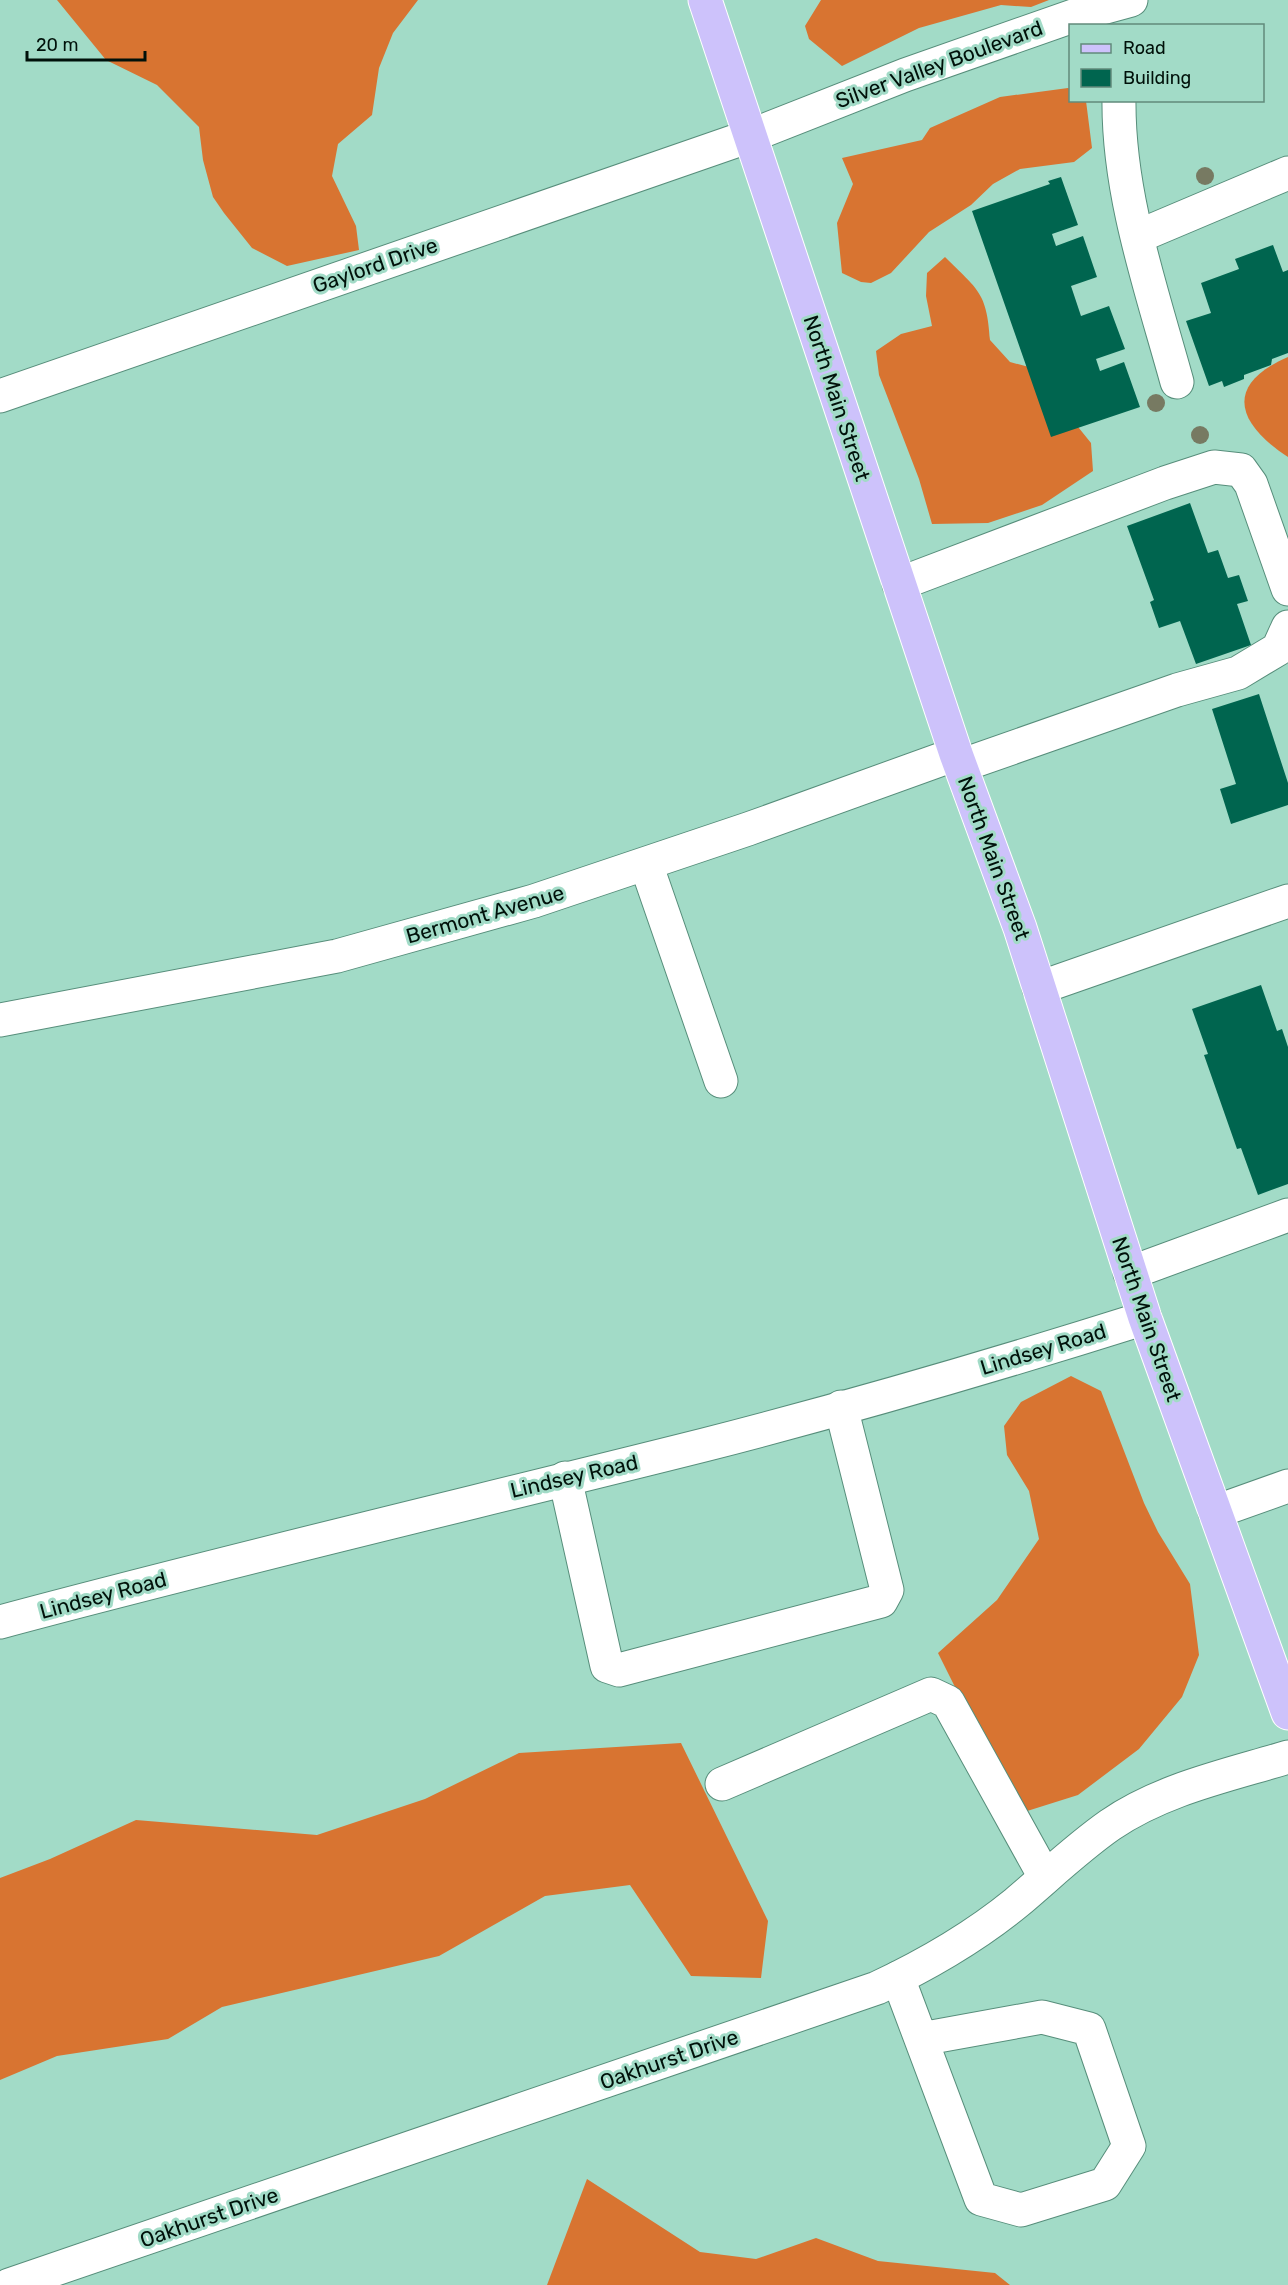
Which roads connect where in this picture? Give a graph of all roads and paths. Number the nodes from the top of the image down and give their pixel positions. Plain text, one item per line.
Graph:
1 (705, 0) edge
2 (1114, 7) edge
3 (1119, 102) edge
4 (750, 136) junction
5 (1288, 173) edge
6 (1139, 236) junction
7 (1177, 382) dead end
8 (0, 396) edge
9 (899, 584) junction
10 (1288, 589) edge
11 (1288, 627) edge
12 (958, 760) junction
13 (646, 864) junction
14 (1288, 901) edge
15 (1039, 988) junction
16 (0, 1020) edge
17 (721, 1081) dead end
18 (1288, 1215) edge
19 (1130, 1273) junction
20 (1145, 1318) junction
21 (842, 1407) junction
22 (565, 1478) junction
23 (1288, 1486) edge
24 (1215, 1512) junction
25 (0, 1622) edge
26 (1288, 1713) edge
27 (1288, 1757) edge
28 (722, 1784) dead end
29 (1045, 1877) junction
30 (898, 1978) junction
31 (921, 2039) junction
32 (9, 2285) edge

1 - 4 main road, North Main Street
2 - 4 street, Silver Valley Boulevard
3 - 6 street
4 - 8 street, Gaylord Drive
4 - 9 main road, North Main Street
5 - 6 street
6 - 7 street
9 - 10 street
9 - 12 main road, North Main Street
11 - 12 street, Bermont Avenue
12 - 13 street, Bermont Avenue
12 - 15 main road, North Main Street
13 - 16 street, Bermont Avenue
13 - 17 street
14 - 15 street
15 - 19 main road, North Main Street
18 - 19 street
19 - 20 main road, North Main Street
20 - 21 street, Lindsey Road
20 - 24 main road, North Main Street
21 - 22 street, Lindsey Road
21 - 22 street
22 - 25 street, Lindsey Road
23 - 24 street
24 - 26 main road, North Main Street
27 - 29 street, Oakhurst Drive
28 - 29 street
29 - 30 street, Oakhurst Drive
30 - 31 street
30 - 32 street, Oakhurst Drive
31 - 31 street

